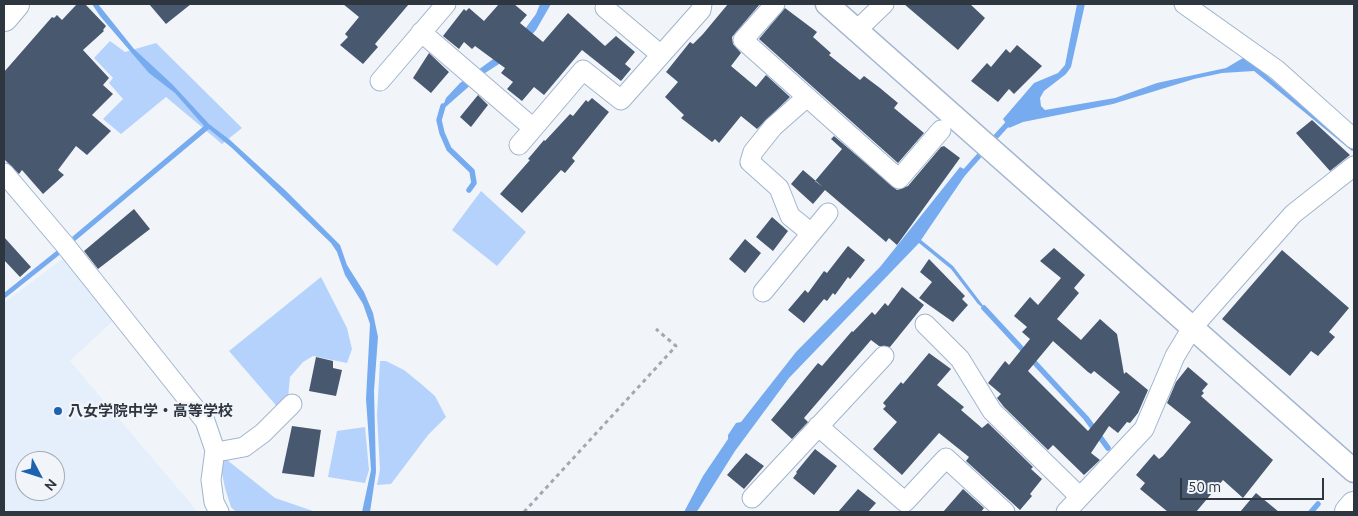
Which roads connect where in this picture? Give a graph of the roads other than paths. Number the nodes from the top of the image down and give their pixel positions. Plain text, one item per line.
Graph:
1 (15, 4) edge
2 (446, 4) edge
3 (702, 4) edge
4 (775, 4) edge
5 (827, 4) edge
6 (884, 4) edge
7 (1184, 4) edge
8 (604, 8) dead end
9 (4, 17) edge
10 (857, 30) junction
11 (421, 32) junction
12 (661, 55) junction
13 (380, 81) dead end
14 (807, 97) junction
15 (533, 128) junction
16 (941, 130) dead end
17 (1354, 139) edge
18 (519, 145) dead end
19 (1354, 166) edge
20 (4, 174) edge
21 (828, 213) dead end
22 (812, 233) junction
23 (763, 292) dead end
24 (925, 324) dead end
25 (1192, 328) junction
26 (884, 356) dead end
27 (292, 404) dead end
28 (818, 426) junction
29 (215, 450) junction
30 (1354, 471) edge
31 (1080, 497) junction
32 (752, 498) dead end
33 (1354, 506) edge
34 (219, 512) edge
35 (1005, 512) edge
36 (1066, 512) edge
37 (1349, 512) edge

1 - 9 main road
2 - 11 street
3 - 12 street
4 - 14 street
5 - 10 street
6 - 10 street
7 - 17 street
8 - 12 street
10 - 25 street
11 - 13 street
11 - 15 street
12 - 15 street
14 - 16 street
14 - 22 street
15 - 18 street
19 - 25 street
20 - 29 street
21 - 22 street
22 - 23 street
24 - 31 street
25 - 30 street
25 - 31 street
26 - 28 street
27 - 29 street
28 - 32 street
28 - 35 street
29 - 34 street
31 - 36 street
33 - 37 main road

